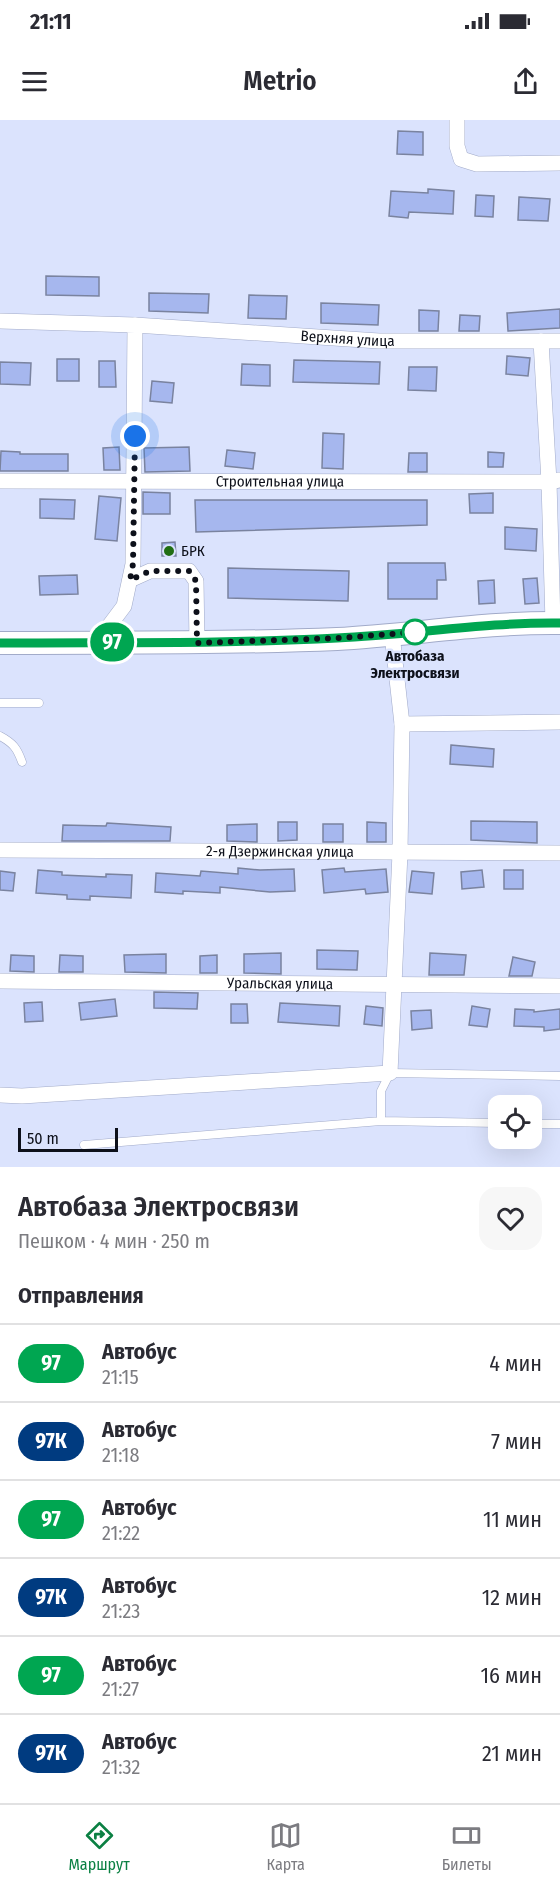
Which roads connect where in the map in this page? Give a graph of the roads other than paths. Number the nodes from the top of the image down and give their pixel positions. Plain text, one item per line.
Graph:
1 (457, 120) edge
2 (560, 163) edge
3 (0, 321) edge
4 (135, 325) junction
5 (541, 341) junction
6 (560, 341) edge
7 (0, 481) edge
8 (135, 481) junction
9 (555, 481) edge
10 (130, 580) junction
11 (556, 623) edge
12 (392, 634) junction
13 (98, 642) junction
14 (0, 643) edge
15 (197, 643) junction
16 (0, 703) edge
17 (39, 703) dead end
18 (560, 722) edge
19 (402, 724) junction
20 (0, 736) edge
21 (22, 762) dead end
22 (0, 850) edge
23 (560, 853) edge
24 (400, 854) junction
25 (0, 981) edge
26 (394, 983) junction
27 (560, 986) edge
28 (390, 1073) junction
29 (560, 1076) edge
30 (0, 1095) edge
31 (381, 1121) junction
32 (488, 1123) edge
33 (542, 1124) edge
34 (560, 1124) edge
35 (84, 1145) dead end

1 - 2 street
3 - 4 street, Верхняя улица
4 - 5 street, Верхняя улица
4 - 8 street
5 - 6 street, Верхняя улица
5 - 9 street
7 - 8 street, Строительная улица
8 - 9 street, Строительная улица
8 - 10 street
9 - 11 street
10 - 13 street
10 - 15 street
11 - 12 street
12 - 15 street
12 - 19 street
13 - 14 street
13 - 15 street
16 - 17 lane
18 - 19 street
19 - 24 street
20 - 21 lane
22 - 24 street, 2-я Дзержинская улица
23 - 24 street, 2-я Дзержинская улица
24 - 26 street
25 - 26 street, Уральская улица
26 - 27 street, Уральская улица
26 - 28 street
28 - 29 lane
28 - 30 street
28 - 31 lane
31 - 32 lane
31 - 35 lane
33 - 34 lane

